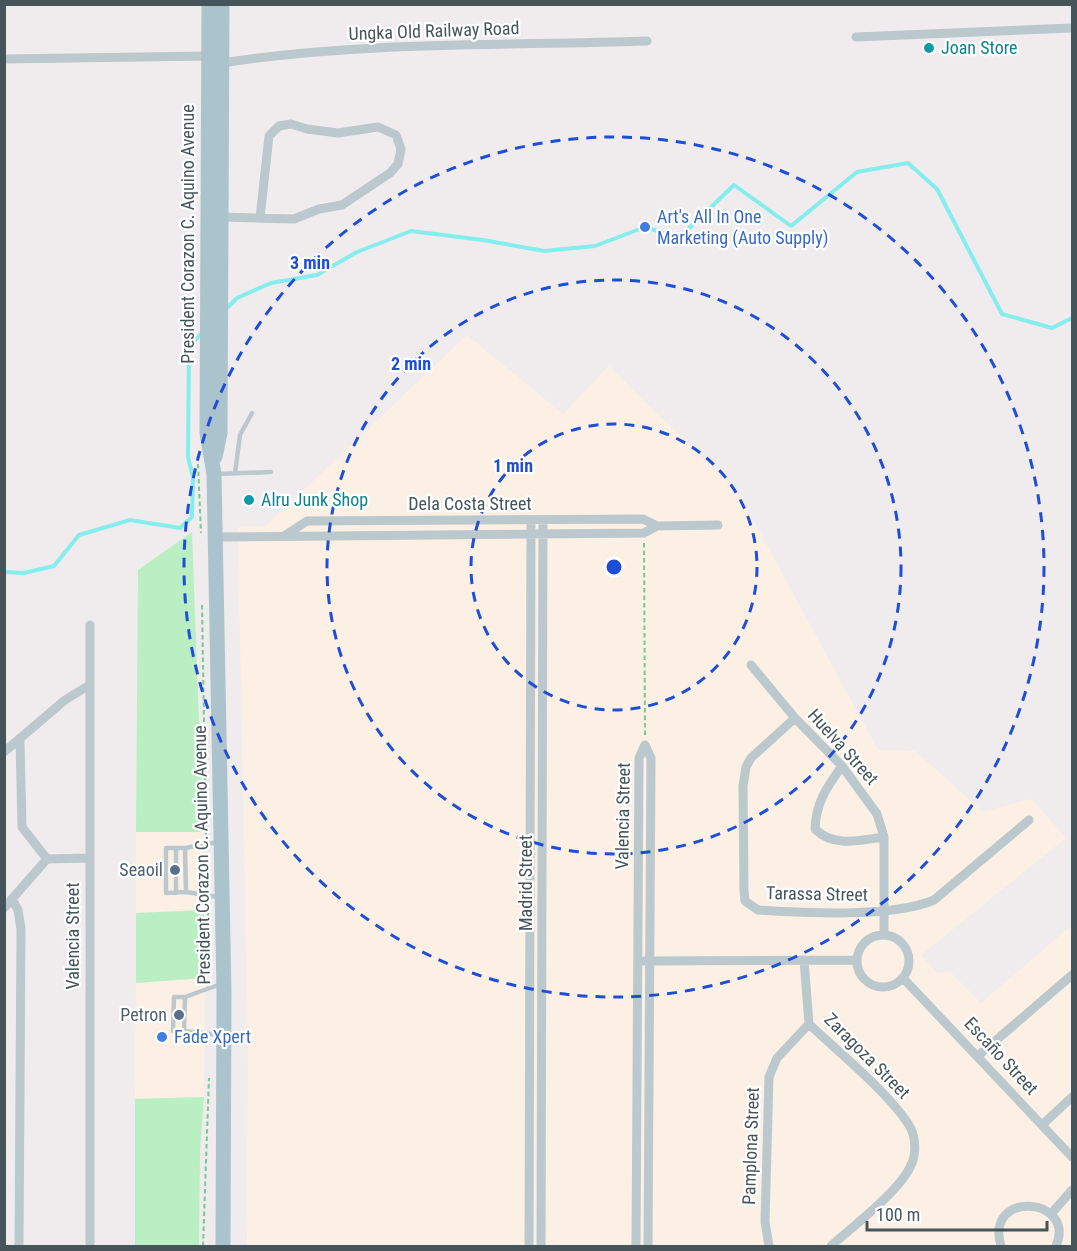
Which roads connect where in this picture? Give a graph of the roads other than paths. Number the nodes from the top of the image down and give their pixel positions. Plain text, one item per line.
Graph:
1 (208, 4) edge
2 (222, 4) edge
3 (1072, 28) edge
4 (856, 37) dead end
5 (647, 41) dead end
6 (4, 59) edge
7 (215, 60) junction
8 (222, 217) junction
9 (260, 218) junction
10 (252, 413) dead end
11 (214, 433) junction
12 (214, 468) junction
13 (271, 472) dead end
14 (235, 473) junction
15 (531, 520) junction
16 (543, 520) junction
17 (718, 525) dead end
18 (657, 526) junction
19 (208, 535) junction
20 (531, 535) junction
21 (543, 535) junction
22 (284, 536) junction
23 (90, 625) dead end
24 (751, 665) dead end
25 (88, 686) junction
26 (795, 718) junction
27 (20, 741) junction
28 (4, 752) edge
29 (842, 766) junction
30 (1029, 820) dead end
31 (884, 837) junction
32 (213, 842) junction
33 (176, 848) junction
34 (185, 848) junction
35 (90, 858) junction
36 (47, 859) junction
37 (177, 892) junction
38 (186, 892) junction
39 (214, 897) junction
40 (12, 899) junction
41 (4, 908) edge
42 (884, 911) junction
43 (884, 934) junction
44 (804, 960) junction
45 (857, 960) junction
46 (637, 961) junction
47 (650, 961) junction
48 (1072, 975) edge
49 (903, 978) junction
50 (224, 984) junction
51 (184, 998) junction
52 (809, 1024) junction
53 (184, 1031) junction
54 (224, 1035) junction
55 (979, 1055) junction
56 (1072, 1097) edge
57 (1042, 1125) junction
58 (1072, 1157) edge
59 (1072, 1190) edge
60 (1051, 1215) junction
61 (19, 1246) edge
62 (90, 1246) edge
63 (223, 1246) edge
64 (529, 1246) edge
65 (541, 1246) edge
66 (636, 1246) edge
67 (648, 1246) edge
68 (770, 1246) edge
69 (831, 1246) edge
70 (1001, 1246) edge
71 (1056, 1246) edge

1 - 7 main road, President Corazon C. Aquino Avenue
2 - 7 main road, President Corazon C. Aquino Avenue
3 - 4 street
5 - 7 street, Ungka Old Railway Road
6 - 7 street, Ungka Old Railway Road
7 - 8 main road, President Corazon C. Aquino Avenue
7 - 11 main road, President Corazon C. Aquino Avenue
8 - 9 street
8 - 11 main road, President Corazon C. Aquino Avenue
9 - 9 street
10 - 14 lane
11 - 12 main road, President Corazon C. Aquino Avenue
12 - 14 lane
12 - 19 main road, President Corazon C. Aquino Avenue
13 - 14 lane
15 - 16 street, Dela Costa Street
15 - 20 street, Madrid Street
15 - 22 street, Dela Costa Street
16 - 18 street, Dela Costa Street
16 - 21 street, Madrid Street
17 - 18 street, Dela Costa Street
18 - 21 street, Dela Costa Street
19 - 22 street, Dela Costa Street
19 - 32 main road, President Corazon C. Aquino Avenue
20 - 21 street, Dela Costa Street
20 - 22 street, Dela Costa Street
20 - 64 street, Madrid Street
21 - 65 street, Madrid Street
23 - 25 street, Valencia Street
24 - 26 street, Huelva Street
25 - 27 street
25 - 35 street, Valencia Street
26 - 29 street, Huelva Street
26 - 42 street, Tarassa Street
27 - 28 street
27 - 36 street
29 - 31 street, Huelva Street
29 - 31 street
30 - 42 street, Tarassa Street
31 - 42 street, Huelva Street
32 - 34 lane
32 - 39 main road, President Corazon C. Aquino Avenue
33 - 34 lane
33 - 37 lane
33 - 37 lane
34 - 38 lane
35 - 36 street
35 - 62 street, Valencia Street
36 - 40 street
37 - 38 lane
38 - 39 lane
39 - 50 main road, President Corazon C. Aquino Avenue
40 - 41 street
40 - 61 street
42 - 43 street, Huelva Street
43 - 45 street
43 - 49 street
44 - 45 street
44 - 47 street
44 - 52 street, Zaragoza Street
45 - 49 street
46 - 47 street
46 - 47 street, Valencia Street
46 - 66 street, Valencia Street
47 - 67 street, Valencia Street
48 - 55 street
49 - 55 street, Escaño Street
50 - 51 lane
50 - 54 main road, President Corazon C. Aquino Avenue
51 - 53 lane
51 - 53 lane
52 - 68 street, Pamplona Street
52 - 69 street, Zaragoza Street
53 - 54 lane
54 - 63 main road, President Corazon C. Aquino Avenue
55 - 57 street, Escaño Street
56 - 57 street
57 - 58 street, Escaño Street
59 - 60 street
60 - 70 street
60 - 71 street

